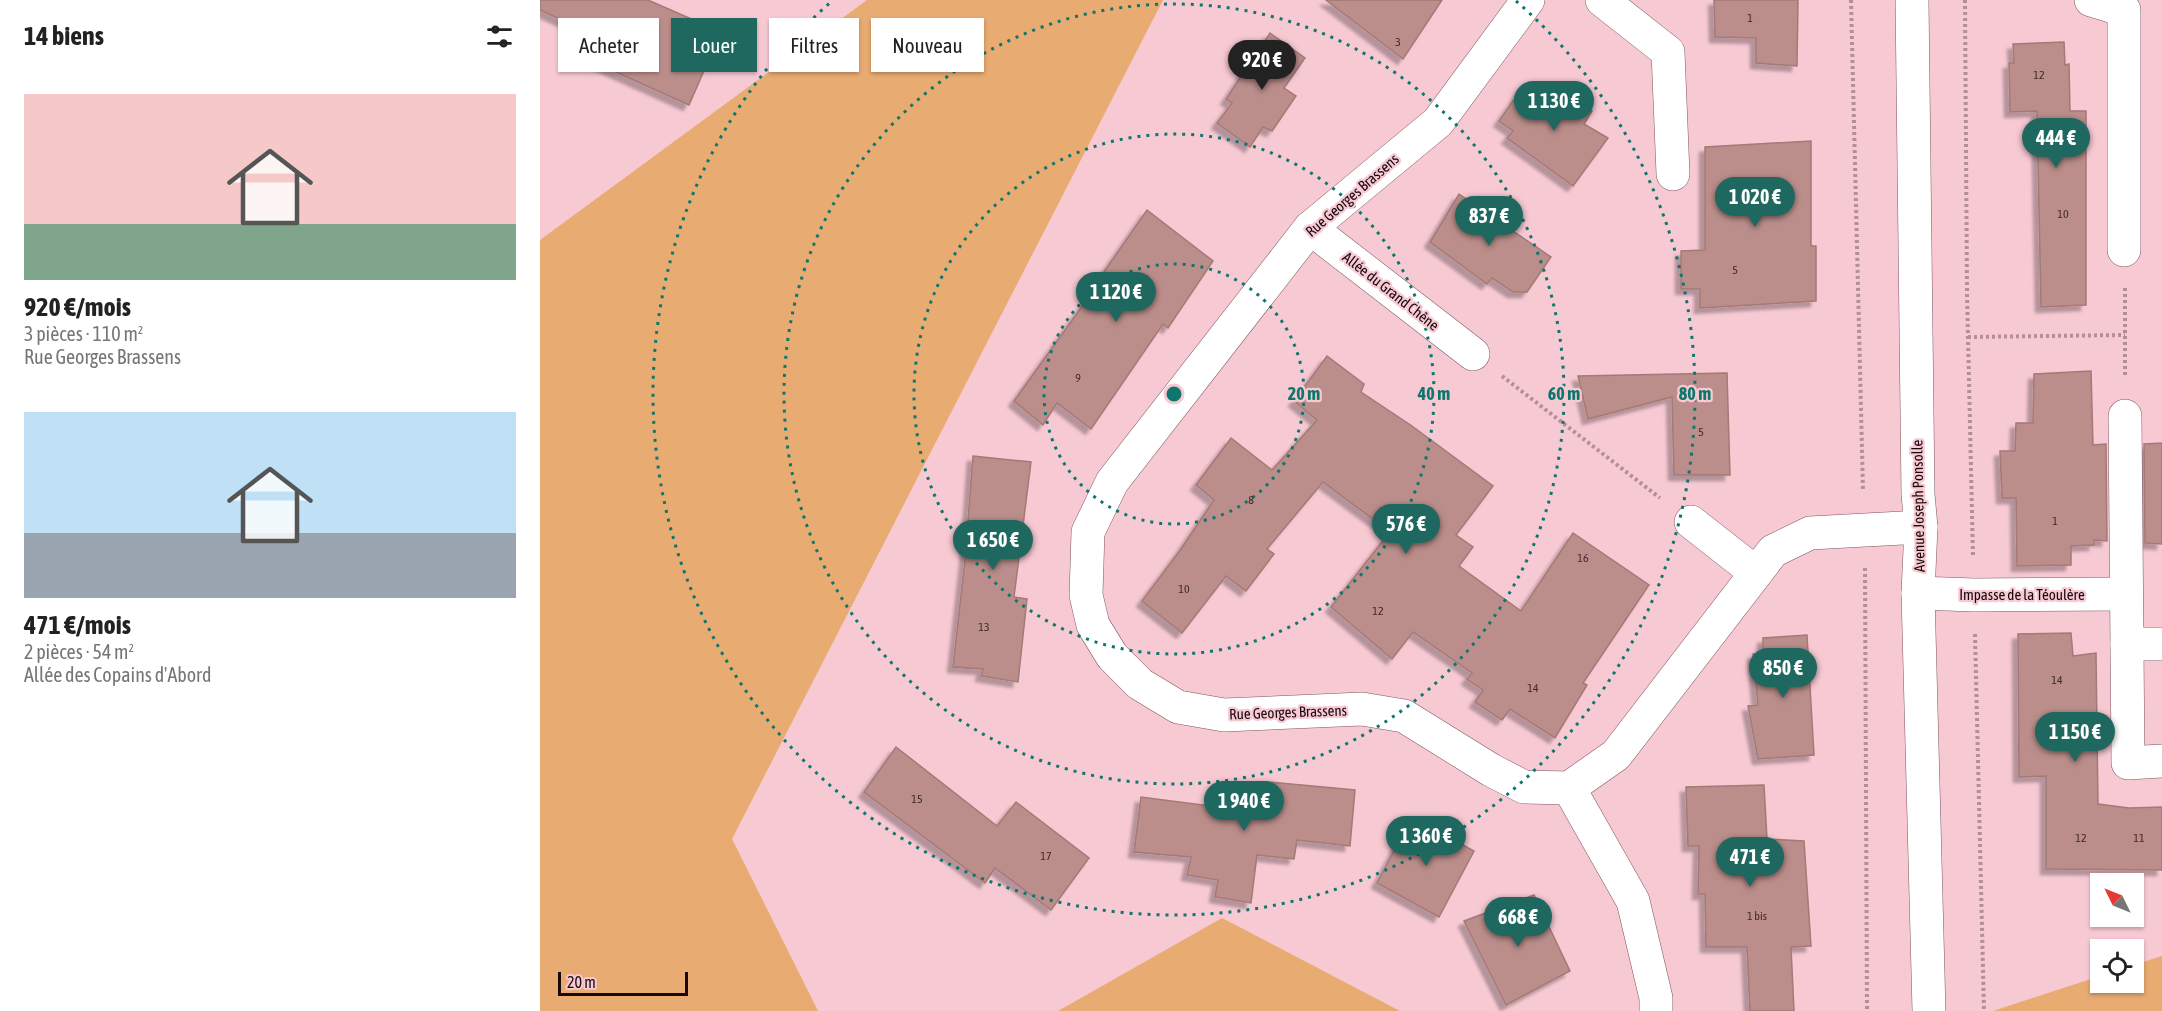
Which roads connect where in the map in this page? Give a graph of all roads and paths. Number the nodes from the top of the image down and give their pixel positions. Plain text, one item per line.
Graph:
1 (1528, 0) edge
2 (1602, 0) edge
3 (1912, 0) edge
4 (1965, 0) edge
5 (2091, 0) edge
6 (1672, 174) dead end
7 (1310, 228) junction
8 (2124, 250) joint
9 (2125, 335) junction
10 (1968, 337) junction
11 (1473, 354) joint
12 (2126, 417) joint
13 (1691, 522) joint
14 (1921, 527) junction
15 (1756, 573) junction
16 (1918, 593) junction
17 (2126, 594) junction
18 (1974, 595) junction
19 (2127, 644) junction
20 (2162, 644) edge
21 (2162, 761) edge
22 (1569, 788) junction
23 (1656, 1011) edge
24 (1929, 1011) edge
25 (1984, 1011) edge

1 - 7 street, Rue Georges Brassens
2 - 6 street
3 - 14 street, Avenue Joseph Ponsolle
4 - 10 path
5 - 8 street
7 - 11 street, Allée du Grand Chêne
7 - 22 street, Rue Georges Brassens
8 - 9 path
9 - 10 path
9 - 12 path
10 - 18 path
11 - 13 path
12 - 17 street
13 - 15 street
14 - 15 street
14 - 16 street, Avenue Joseph Ponsolle
15 - 22 street
16 - 18 street, Impasse de la Téoulère
16 - 24 street, Avenue Joseph Ponsolle
17 - 18 street, Impasse de la Téoulère
17 - 19 street
18 - 25 path
19 - 20 street
19 - 21 street
22 - 23 street

